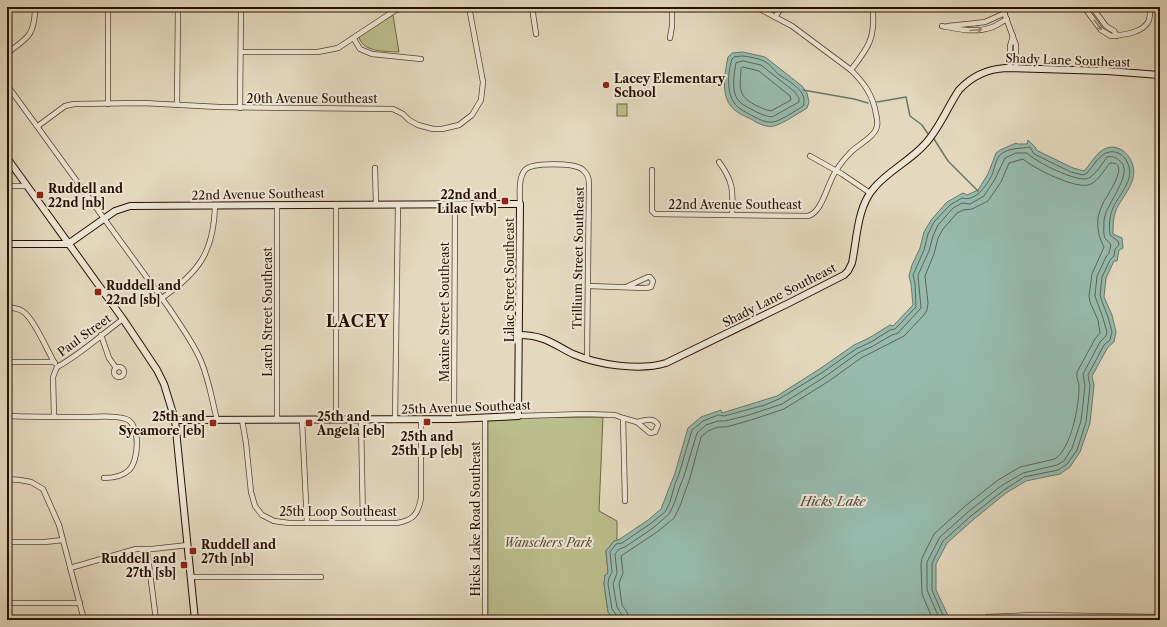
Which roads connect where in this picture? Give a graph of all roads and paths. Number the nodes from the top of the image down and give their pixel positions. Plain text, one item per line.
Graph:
1 (35, 7) edge
2 (108, 7) edge
3 (178, 7) edge
4 (241, 7) edge
5 (404, 7) edge
6 (469, 7) edge
7 (532, 7) edge
8 (672, 7) edge
9 (756, 7) edge
10 (782, 7) edge
11 (1002, 7) edge
12 (1084, 7) edge
13 (1092, 7) edge
14 (1151, 7) edge
15 (873, 12) dead end
16 (1005, 13) junction
17 (775, 17) junction
18 (1007, 19) junction
19 (536, 34) dead end
20 (1117, 36) junction
21 (670, 38) dead end
22 (354, 39) junction
23 (241, 52) junction
24 (7, 53) edge
25 (421, 59) dead end
26 (1013, 68) junction
27 (851, 70) junction
28 (1160, 75) edge
29 (7, 85) edge
30 (108, 104) junction
31 (177, 105) junction
32 (240, 108) junction
33 (38, 126) junction
34 (810, 156) dead end
35 (7, 158) edge
36 (719, 162) dead end
37 (548, 165) joint
38 (375, 168) dead end
39 (652, 170) dead end
40 (836, 170) junction
41 (7, 186) edge
42 (26, 186) junction
43 (870, 193) junction
44 (336, 204) junction
45 (455, 204) junction
46 (520, 204) junction
47 (277, 205) junction
48 (376, 205) junction
49 (398, 205) junction
50 (215, 206) junction
51 (732, 215) junction
52 (104, 219) junction
53 (7, 244) edge
54 (68, 244) junction
55 (588, 286) junction
56 (626, 287) junction
57 (162, 298) junction
58 (7, 307) edge
59 (123, 319) junction
60 (101, 335) junction
61 (520, 335) junction
62 (587, 359) junction
63 (7, 362) edge
64 (54, 362) junction
65 (57, 367) junction
66 (116, 368) dead end
67 (7, 416) edge
68 (518, 416) junction
69 (54, 417) junction
70 (485, 418) junction
71 (622, 418) junction
72 (421, 419) junction
73 (454, 419) junction
74 (175, 420) junction
75 (217, 420) junction
76 (242, 420) junction
77 (277, 420) junction
78 (302, 420) junction
79 (336, 420) junction
80 (361, 420) junction
81 (395, 420) junction
82 (637, 422) dead end
83 (104, 478) dead end
84 (7, 479) edge
85 (625, 500) dead end
86 (307, 523) junction
87 (363, 523) junction
88 (63, 540) junction
89 (7, 542) edge
90 (188, 545) junction
91 (147, 549) junction
92 (70, 568) junction
93 (191, 577) junction
94 (322, 577) dead end
95 (7, 603) edge
96 (80, 603) junction
97 (987, 617) dead end
98 (1160, 617) edge
99 (84, 620) edge
100 (156, 620) edge
101 (195, 620) edge
102 (485, 620) edge

1 - 24 street
2 - 30 street
3 - 31 street
4 - 23 street
5 - 22 street
6 - 32 street, 20th Avenue Southeast
7 - 19 street
8 - 21 street
9 - 17 street
10 - 17 street
11 - 16 street
12 -> 20 street
13 - 20 street
14 - 20 street
15 - 27 street
16 - 18 street
16 -> 18 street
17 - 27 street
18 - 26 street
22 - 23 street
22 - 25 street
23 - 32 street
26 - 28 street, Shady Lane Southeast
26 - 43 street, Shady Lane Southeast
27 - 40 street
29 - 33 street
30 - 31 street, 20th Avenue Southeast
30 - 33 street, 20th Avenue Southeast
31 - 32 street, 20th Avenue Southeast
33 - 52 street
34 - 40 street
35 - 42 street
36 - 51 street
37 - 46 street, Lilac Street Southeast
37 - 55 street, Trillium Street Southeast
38 - 48 street
39 - 51 street, 22nd Avenue Southeast
40 - 43 street
40 - 51 street, 22nd Avenue Southeast
41 - 42 street
42 - 54 street
43 - 62 street, Shady Lane Southeast
44 - 47 street, 22nd Avenue Southeast
44 - 48 street, 22nd Avenue Southeast
44 - 79 street
45 - 46 street, 22nd Avenue Southeast
45 - 49 street, 22nd Avenue Southeast
45 - 73 street, Maxine Street Southeast
46 - 61 street, Lilac Street Southeast
47 - 50 street, 22nd Avenue Southeast
47 - 77 street, Larch Street Southeast
48 - 49 street, 22nd Avenue Southeast
49 - 81 street
50 - 52 street, 22nd Avenue Southeast
50 - 57 street
52 - 54 street, 22nd Avenue Southeast
52 - 57 street
53 - 54 street
54 - 59 street
55 - 56 street
55 - 62 street, Trillium Street Southeast
56 - 56 street
57 - 75 street
58 - 64 street
59 - 60 street, Paul Street
59 - 74 street
60 - 65 street, Paul Street
60 - 66 street
61 - 62 street, Shady Lane Southeast
61 - 68 street, Lilac Street Southeast
63 - 64 street
64 - 65 street
65 - 69 street
67 - 69 street
68 - 70 street, 25th Avenue Southeast
68 - 71 street, 25th Avenue Southeast
69 - 83 street
70 - 73 street, 25th Avenue Southeast
70 - 102 street, Hicks Lake Road Southeast
71 - 82 street, 25th Avenue Southeast
71 - 85 street
72 - 73 street, 25th Avenue Southeast
72 - 81 street, 25th Avenue Southeast
72 - 87 street, 25th Loop Southeast
74 - 75 street, 25th Avenue Southeast
74 - 90 street
75 - 76 street, 25th Avenue Southeast
76 - 77 street, 25th Avenue Southeast
76 - 86 street, 25th Loop Southeast
77 - 78 street, 25th Avenue Southeast
78 - 79 street, 25th Avenue Southeast
78 - 86 street
79 - 80 street, 25th Avenue Southeast
80 - 81 street, 25th Avenue Southeast
80 - 87 street
84 - 88 street
86 - 87 street, 25th Loop Southeast
88 - 89 street
88 - 92 street
90 - 91 street
90 - 93 street
91 - 92 street
91 - 100 street
92 - 96 street
93 - 94 street
93 - 101 street
95 - 96 street
96 - 99 street
97 - 98 street

